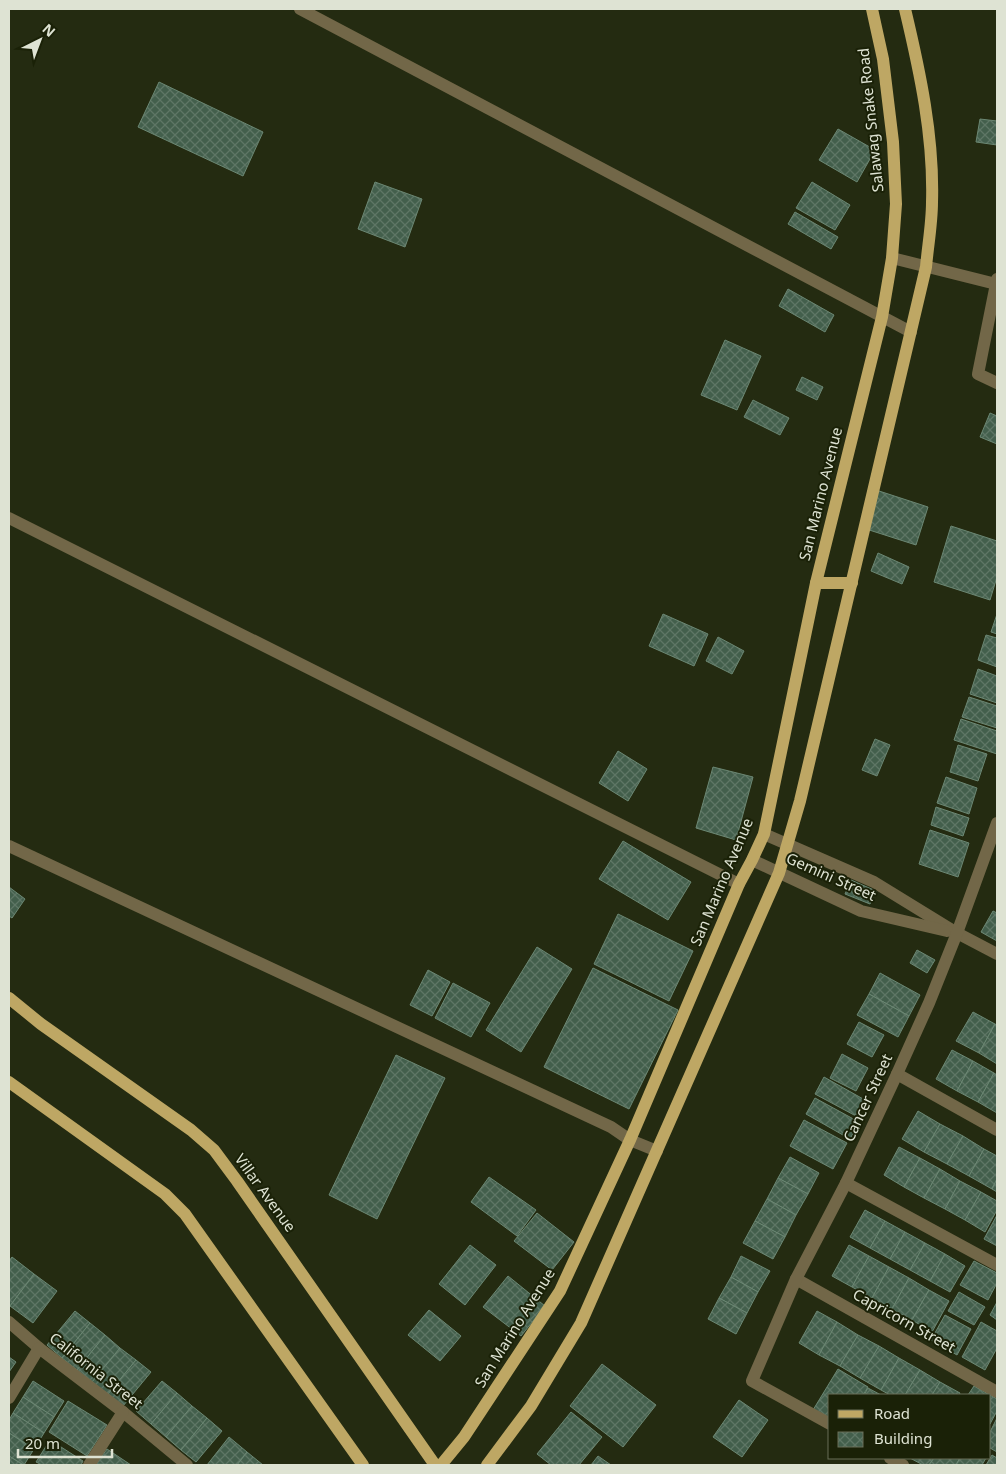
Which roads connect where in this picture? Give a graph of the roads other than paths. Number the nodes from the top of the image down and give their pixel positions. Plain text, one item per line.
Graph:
1 (300, 9) edge
2 (872, 9) edge
3 (905, 9) edge
4 (892, 258) junction
5 (926, 267) junction
6 (997, 282) edge
7 (882, 318) junction
8 (911, 332) junction
9 (997, 384) edge
10 (9, 518) edge
11 (816, 583) junction
12 (852, 583) junction
13 (997, 823) edge
14 (764, 834) junction
15 (787, 845) junction
16 (9, 846) edge
17 (752, 860) junction
18 (779, 872) junction
19 (739, 884) junction
20 (957, 933) junction
21 (997, 954) edge
22 (9, 998) edge
23 (897, 1074) junction
24 (9, 1082) edge
25 (997, 1130) edge
26 (630, 1140) junction
27 (657, 1151) junction
28 (846, 1183) junction
29 (997, 1265) edge
30 (796, 1279) junction
31 (9, 1322) edge
32 (39, 1348) junction
33 (997, 1392) edge
34 (9, 1398) edge
35 (123, 1412) junction
36 (828, 1423) edge
37 (892, 1459) edge
38 (89, 1465) edge
39 (187, 1465) edge
40 (363, 1465) edge
41 (435, 1465) edge
42 (441, 1465) edge
43 (487, 1465) edge
44 (903, 1465) edge

1 - 7 street
2 - 4 main road, Salawag Snake Road
3 - 5 main road
4 - 5 street
4 - 7 main road, San Marino Avenue
5 - 6 street
5 - 8 main road
6 - 9 street
7 - 8 street
7 - 11 main road, San Marino Avenue
8 - 12 main road
10 - 19 street
11 - 12 main road
11 - 14 main road, San Marino Avenue
12 - 15 main road
13 - 20 street, Cancer Street
14 - 15 street, Gemini Street
14 - 17 main road, San Marino Avenue
15 - 18 main road
15 - 20 street, Gemini Street
16 - 26 street
17 - 18 street, Gemini Street
17 - 19 main road, San Marino Avenue
18 - 20 street, Gemini Street
18 - 27 main road
19 - 26 main road, San Marino Avenue
20 - 21 street, Gemini Street
20 - 23 street, Cancer Street
22 - 41 main road, Villar Avenue
23 - 25 street
23 - 28 street, Cancer Street
24 - 40 main road
26 - 27 street
26 - 42 main road, San Marino Avenue
27 - 43 main road
28 - 29 street
28 - 30 street, Cancer Street
30 - 33 street, Capricorn Street
30 - 36 street, Cancer Street
31 - 32 street, California Street
32 - 34 street
32 - 35 street, California Street
35 - 38 street
35 - 39 street, California Street
37 - 44 street

